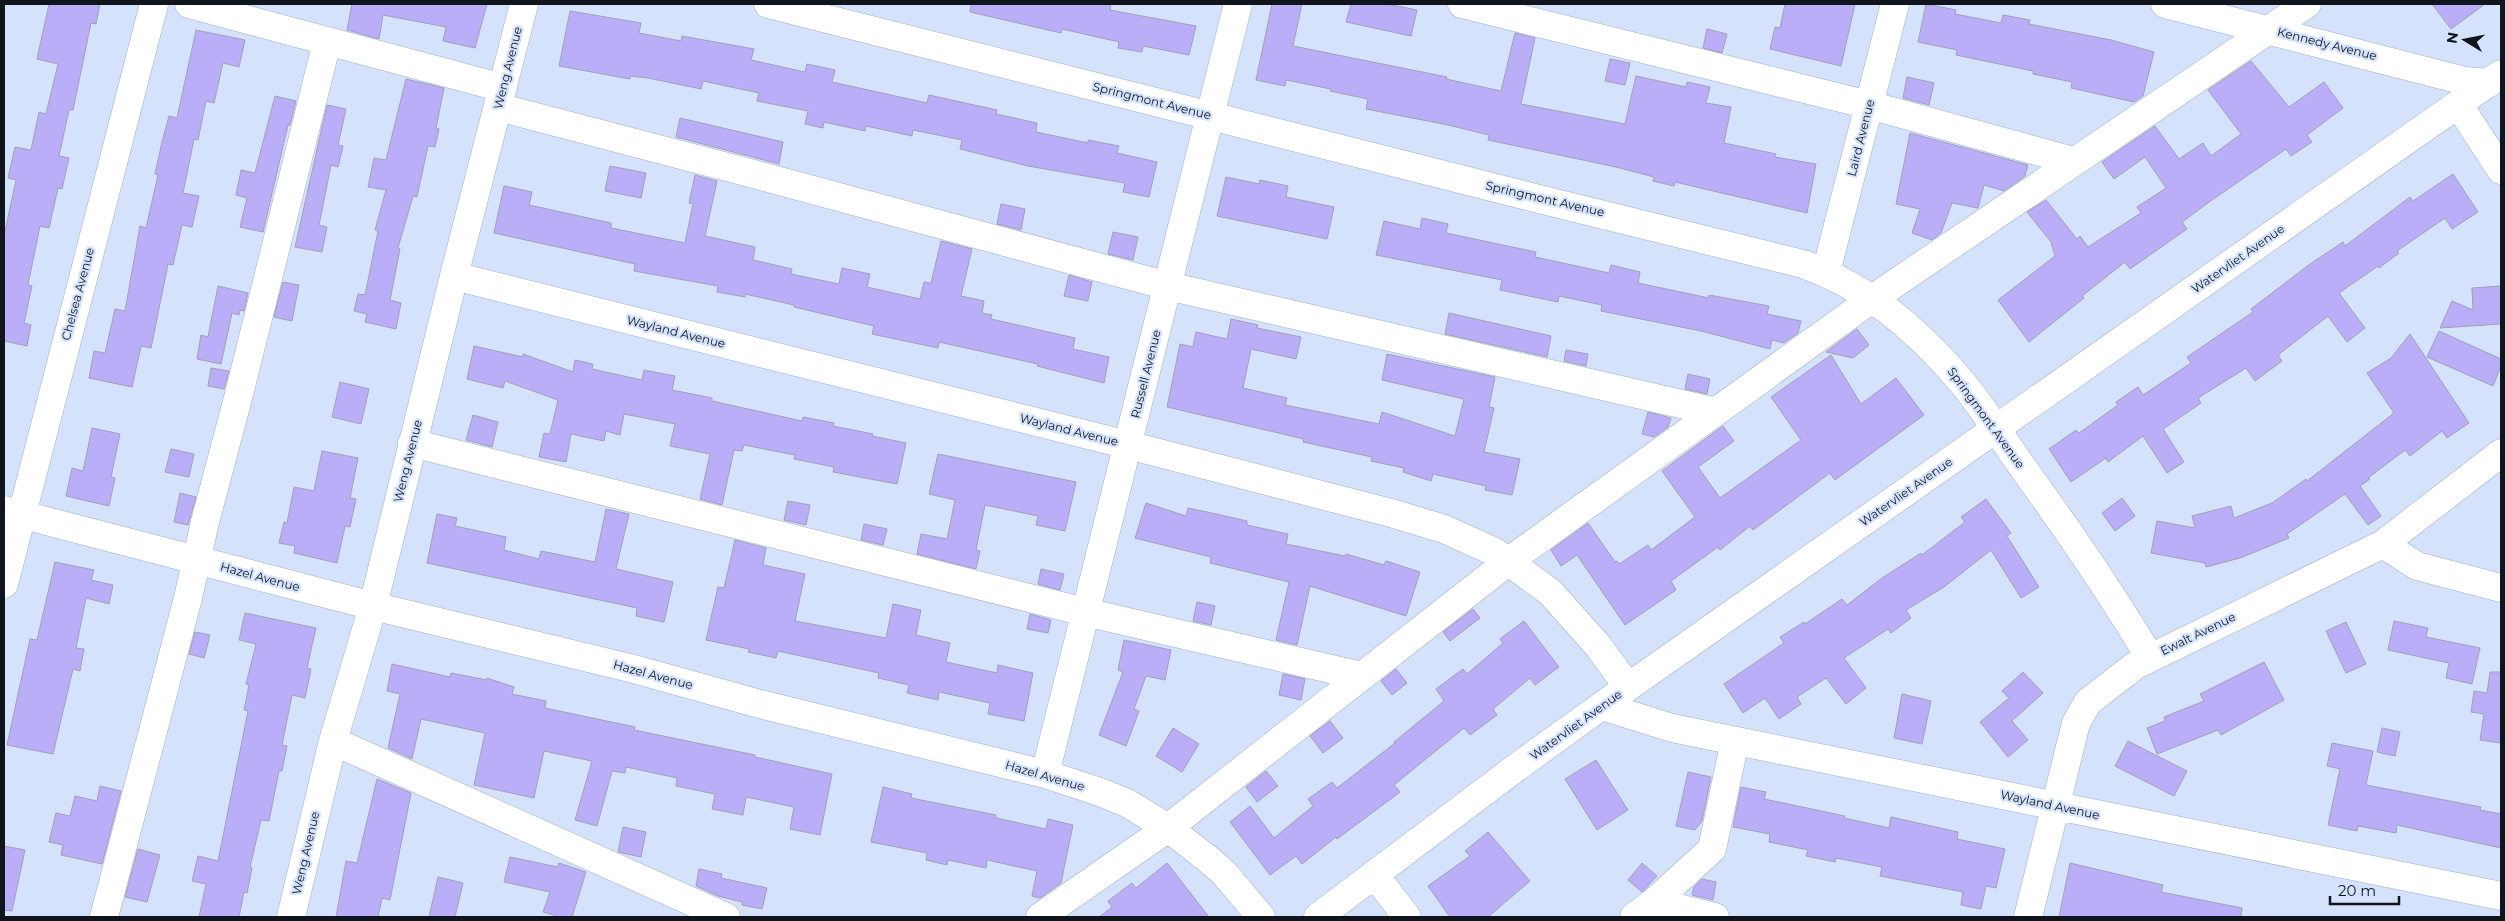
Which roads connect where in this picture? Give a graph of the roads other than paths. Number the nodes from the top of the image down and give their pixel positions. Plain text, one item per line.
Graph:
1 (154, 4) edge
2 (189, 4) edge
3 (524, 4) edge
4 (768, 4) edge
5 (1238, 4) edge
6 (1462, 4) edge
7 (1894, 4) edge
8 (2165, 4) edge
9 (2306, 4) edge
10 (2270, 30) junction
11 (327, 42) junction
12 (2495, 78) edge
13 (500, 98) junction
14 (2458, 104) junction
15 (1869, 105) junction
16 (1210, 116) junction
17 (2073, 161) junction
18 (2501, 170) edge
19 (1826, 272) junction
20 (454, 276) junction
21 (1168, 286) junction
22 (1872, 299) junction
23 (1716, 412) junction
24 (1995, 430) junction
25 (412, 444) junction
26 (1128, 444) junction
27 (2501, 453) edge
28 (13, 512) edge
29 (2383, 544) junction
30 (196, 560) junction
31 (1509, 561) junction
32 (4, 584) edge
33 (2501, 588) edge
34 (373, 606) junction
35 (1085, 612) junction
36 (2150, 658) junction
37 (1361, 676) junction
38 (1628, 687) junction
39 (1602, 706) junction
40 (333, 741) junction
41 (1735, 741) junction
42 (1045, 774) junction
43 (2054, 807) junction
44 (1168, 828) junction
45 (1374, 874) junction
46 (2501, 896) edge
47 (1644, 910) edge
48 (104, 917) edge
49 (291, 917) edge
50 (726, 917) edge
51 (1040, 917) edge
52 (1261, 917) edge
53 (1318, 917) edge
54 (1407, 917) edge
55 (1715, 917) edge
56 (2028, 917) edge

1 - 28 street, Chelsea Avenue
2 - 11 street
3 - 13 street, Weng Avenue
4 - 16 street, Springmont Avenue
5 - 16 street, Russell Avenue
6 - 15 street
7 - 15 street, Laird Avenue
8 - 10 street, Kennedy Avenue
9 - 10 street
10 - 12 street, Kennedy Avenue
10 - 17 street
11 - 13 street
11 - 30 street
12 - 14 street, Watervliet Avenue
13 - 20 street, Weng Avenue
13 - 21 street
14 - 18 street
14 - 24 street, Watervliet Avenue
15 - 17 street
15 - 19 street, Laird Avenue
16 - 19 street, Springmont Avenue
16 - 21 street, Russell Avenue
17 - 22 street
19 - 22 street, Springmont Avenue
20 - 25 street, Weng Avenue
20 - 26 street, Wayland Avenue
21 - 23 street
21 - 26 street, Russell Avenue
22 - 23 street
22 - 24 street, Springmont Avenue
23 - 31 street
24 - 36 street, Springmont Avenue
24 - 38 street, Watervliet Avenue
25 - 34 street, Weng Avenue
25 - 35 street
26 - 31 street, Wayland Avenue
26 - 35 street, Russell Avenue
27 - 29 street, Ewalt Avenue
28 - 30 street, Hazel Avenue
28 - 32 street, Chelsea Avenue
29 - 33 street
29 - 36 street, Ewalt Avenue
30 - 34 street, Hazel Avenue
30 - 48 street
31 - 37 street
31 - 38 street, Wayland Avenue
34 - 40 street, Weng Avenue
34 - 42 street, Hazel Avenue
35 - 37 street
35 - 42 street, Russell Avenue
36 - 43 street, Ewalt Avenue
37 - 44 street
38 - 39 street, Watervliet Avenue
39 - 41 street, Wayland Avenue
39 - 45 street, Watervliet Avenue
40 - 49 street, Weng Avenue
40 - 50 street
41 - 43 street, Wayland Avenue
41 - 47 street
42 - 44 street, Hazel Avenue
43 - 46 street, Wayland Avenue
43 - 56 street, Ewalt Avenue
44 - 51 street
44 - 52 street, Hazel Avenue
45 - 53 street, Watervliet Avenue
45 - 54 street
47 - 55 street

